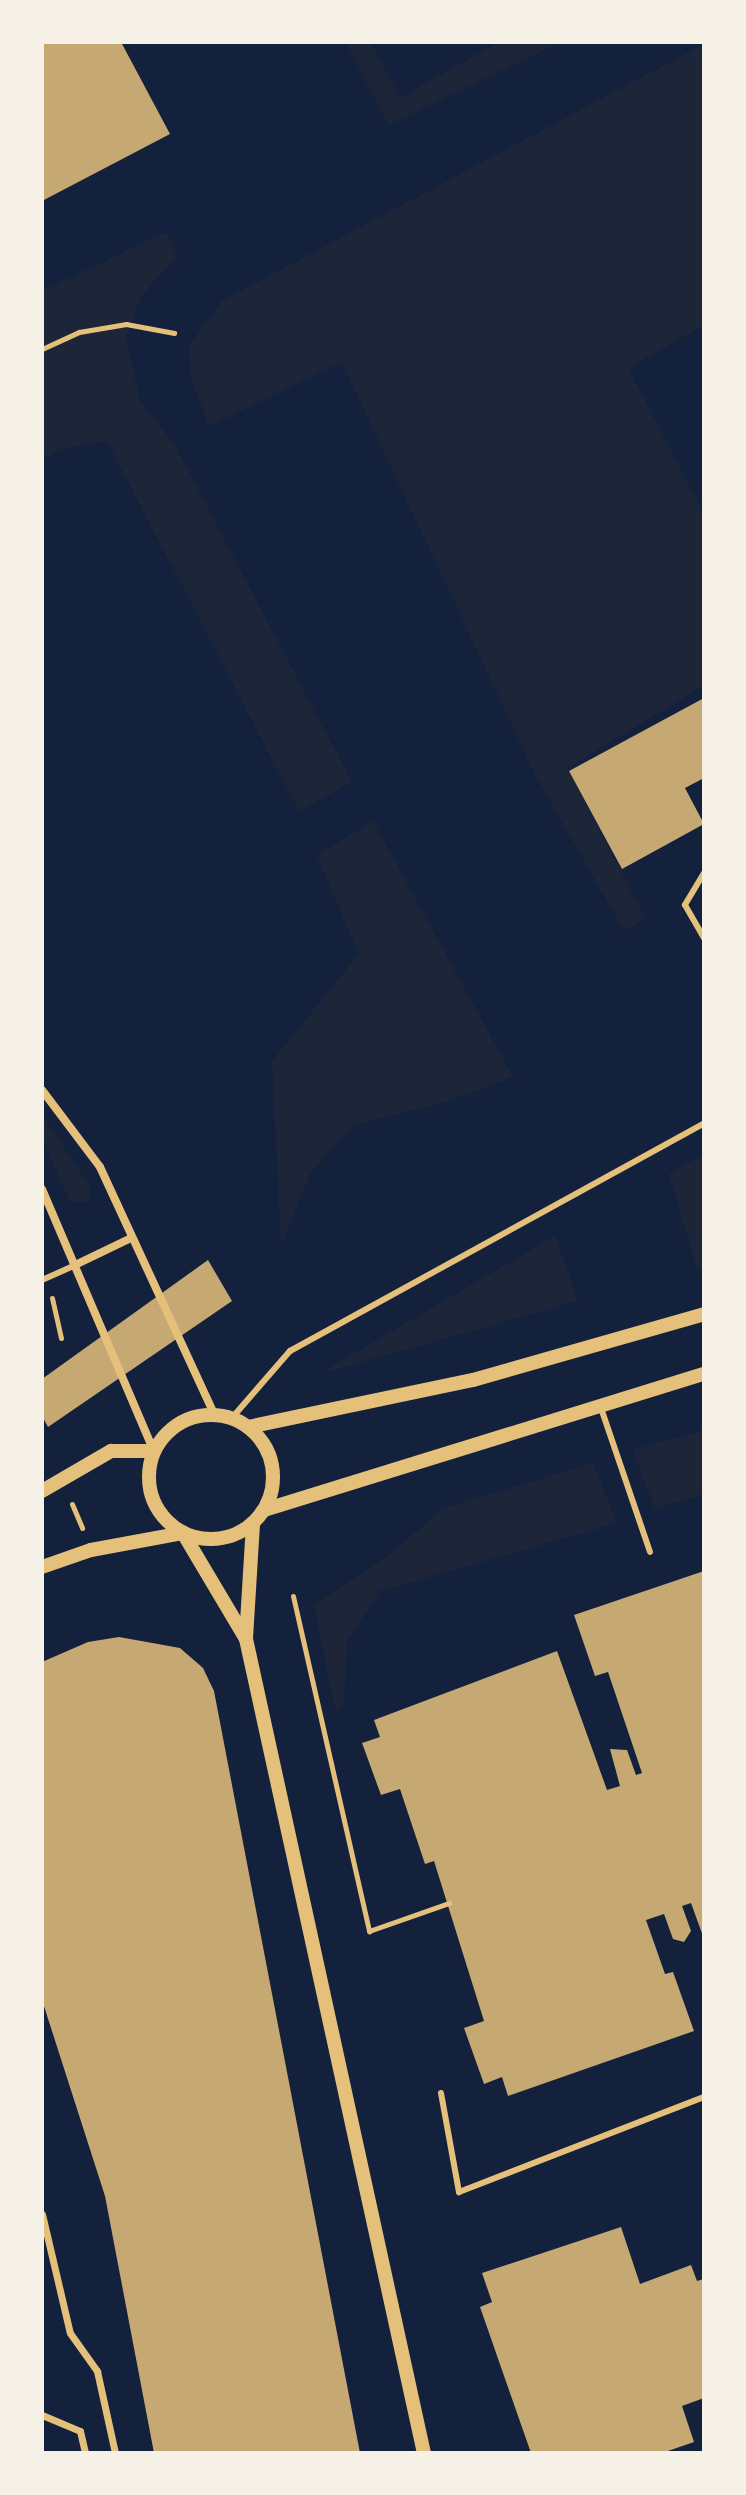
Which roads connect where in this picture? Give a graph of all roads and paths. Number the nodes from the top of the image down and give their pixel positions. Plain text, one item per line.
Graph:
1 (174, 333) dead end
2 (42, 349) edge
3 (704, 873) edge
4 (704, 938) edge
5 (42, 1090) edge
6 (704, 1123) edge
7 (42, 1189) edge
8 (129, 1239) junction
9 (75, 1265) junction
10 (42, 1280) edge
11 (704, 1314) edge
12 (704, 1374) edge
13 (600, 1404) junction
14 (214, 1414) junction
15 (231, 1419) junction
16 (248, 1427) junction
17 (154, 1451) junction
18 (42, 1491) edge
19 (68, 1495) dead end
20 (264, 1510) junction
21 (253, 1524) junction
22 (84, 1533) dead end
23 (183, 1533) junction
24 (650, 1552) dead end
25 (42, 1567) edge
26 (293, 1596) dead end
27 (246, 1639) junction
28 (449, 1903) dead end
29 (441, 2093) dead end
30 (704, 2097) edge
31 (42, 2214) edge
32 (42, 2415) edge
33 (85, 2453) edge
34 (115, 2453) edge
35 (424, 2453) edge

1 - 2 path
3 - 4 lane
5 - 8 street
6 - 15 lane
7 - 9 street
8 - 9 street
8 - 14 street
9 - 10 lane
9 - 17 street
11 - 16 street
12 - 13 street
13 - 20 street
13 - 24 lane
14 - 15 street
14 - 17 street
15 - 16 street
16 - 20 street
17 - 18 street
17 - 23 street
19 - 22 path
20 - 21 street
21 - 23 street
21 - 27 street
23 - 25 street
23 - 27 street
26 - 28 path
27 - 35 street
29 - 30 lane
31 - 34 street
32 - 33 street

